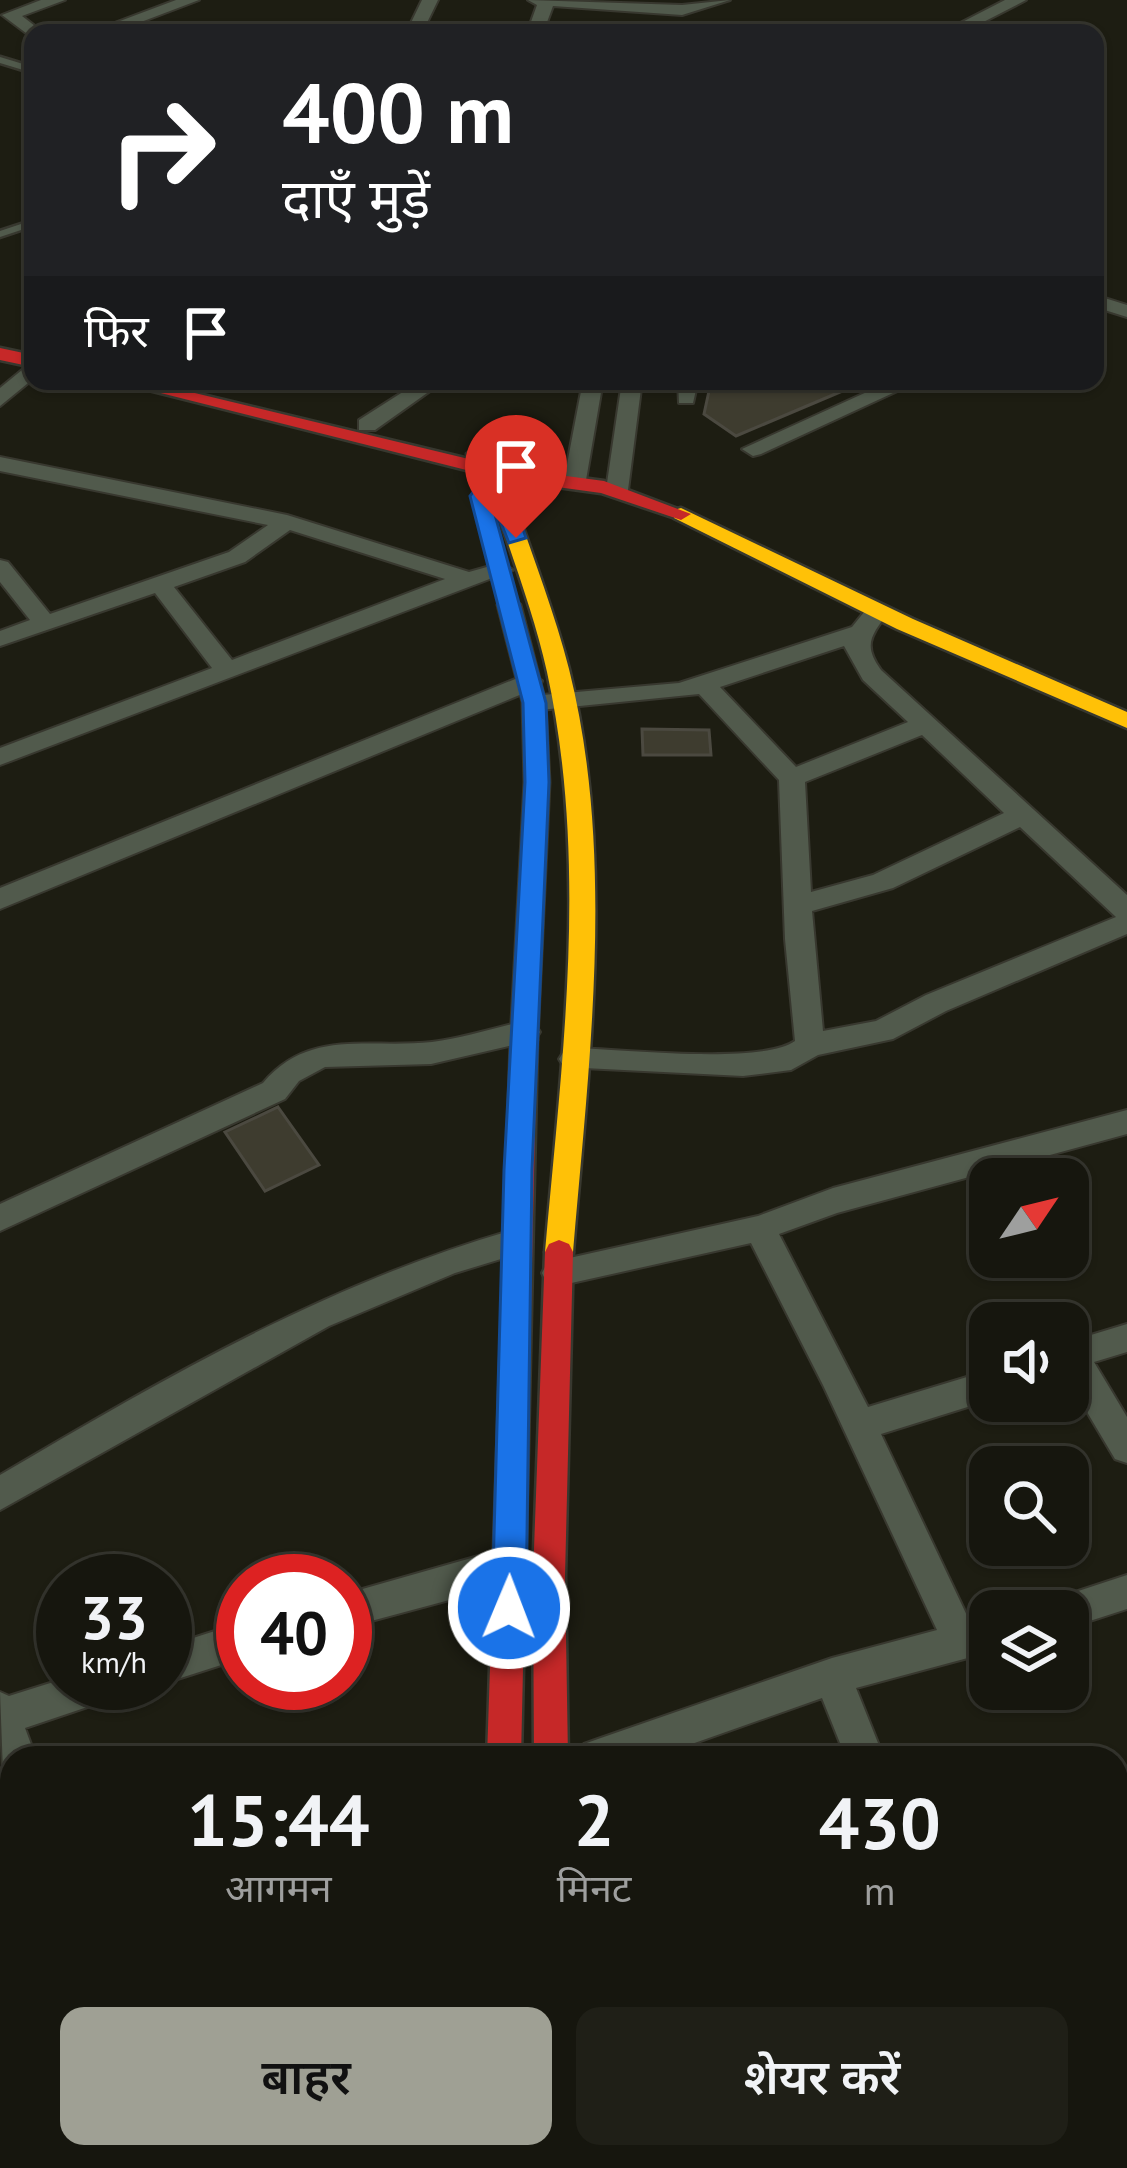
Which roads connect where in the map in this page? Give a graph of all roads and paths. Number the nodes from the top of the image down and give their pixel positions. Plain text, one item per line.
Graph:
1 (57, 0) edge
2 (191, 0) edge
3 (536, 0) edge
4 (546, 0) edge
5 (722, 0) edge
6 (1018, 0) edge
7 (682, 12) edge
8 (122, 24) edge
9 (968, 24) edge
10 (24, 25) edge
11 (24, 374) edge
12 (159, 390) edge
13 (243, 390) edge
14 (420, 390) edge
15 (591, 390) edge
16 (631, 390) edge
17 (888, 390) edge
18 (0, 400) edge
19 (367, 425) junction
20 (753, 449) dead end
21 (0, 464) edge
22 (482, 469) junction
23 (575, 480) junction
24 (617, 490) junction
25 (287, 522) junction
26 (0, 567) edge
27 (501, 570) junction
28 (468, 579) junction
29 (158, 582) junction
30 (877, 610) junction
31 (44, 622) junction
32 (859, 633) junction
33 (0, 639) edge
34 (227, 671) junction
35 (704, 684) junction
36 (532, 692) junction
37 (563, 700) junction
38 (1127, 721) edge
39 (927, 724) junction
40 (0, 758) edge
41 (793, 778) junction
42 (1022, 815) junction
43 (0, 898) edge
44 (798, 903) junction
45 (1127, 910) edge
46 (1127, 923) edge
47 (525, 1032) junction
48 (810, 1045) junction
49 (574, 1059) junction
50 (1127, 1122) edge
51 (0, 1218) edge
52 (760, 1228) junction
53 (516, 1242) junction
54 (558, 1273) junction
55 (1127, 1338) edge
56 (1089, 1350) edge
57 (1089, 1388) edge
58 (969, 1391) edge
59 (860, 1425) junction
60 (1127, 1448) edge
61 (0, 1493) edge
62 (510, 1564) junction
63 (549, 1576) junction
64 (1127, 1592) edge
65 (372, 1603) edge
66 (1089, 1604) edge
67 (969, 1625) edge
68 (969, 1640) edge
69 (832, 1676) junction
70 (36, 1704) edge
71 (1, 1714) edge
72 (13, 1746) edge
73 (504, 1746) edge
74 (551, 1746) edge
75 (632, 1746) edge
76 (860, 1746) edge

1 - 10 street
2 - 8 street
3 - 4 street
4 - 7 street
5 - 7 street
6 - 9 street
11 - 18 street
12 - 22 street
13 - 19 street
14 - 19 street
15 - 23 street
16 - 24 street
17 - 20 street
19 - 22 street
21 - 25 street
22 - 23 street
22 - 27 street
22 - 37 street
23 - 24 street
24 - 30 street
25 - 28 street
25 - 29 street
26 - 31 street
27 - 28 street
27 - 36 street
28 - 34 street
29 - 31 street
29 - 34 street
30 - 32 street
30 - 38 street
31 - 33 street
32 - 35 street
32 - 39 street
34 - 40 street
35 - 37 street
35 - 41 street
36 - 37 street
36 - 43 street
36 - 47 street
37 - 49 street
39 - 41 street
39 - 42 street
41 - 44 street
42 - 44 street
42 - 45 street
44 - 48 street
46 - 48 street
47 - 51 street
47 - 53 street
48 - 49 street
49 - 54 street
50 - 52 street
52 - 54 street
52 - 59 street
53 - 61 street
53 - 62 street
54 - 63 street
55 - 56 street
57 - 60 street
58 - 59 street
59 - 67 street
62 - 63 street
62 - 65 street
62 - 73 street
63 - 74 street
64 - 66 street
68 - 69 street
69 - 75 street
69 - 76 street
70 - 71 street
71 - 72 street

